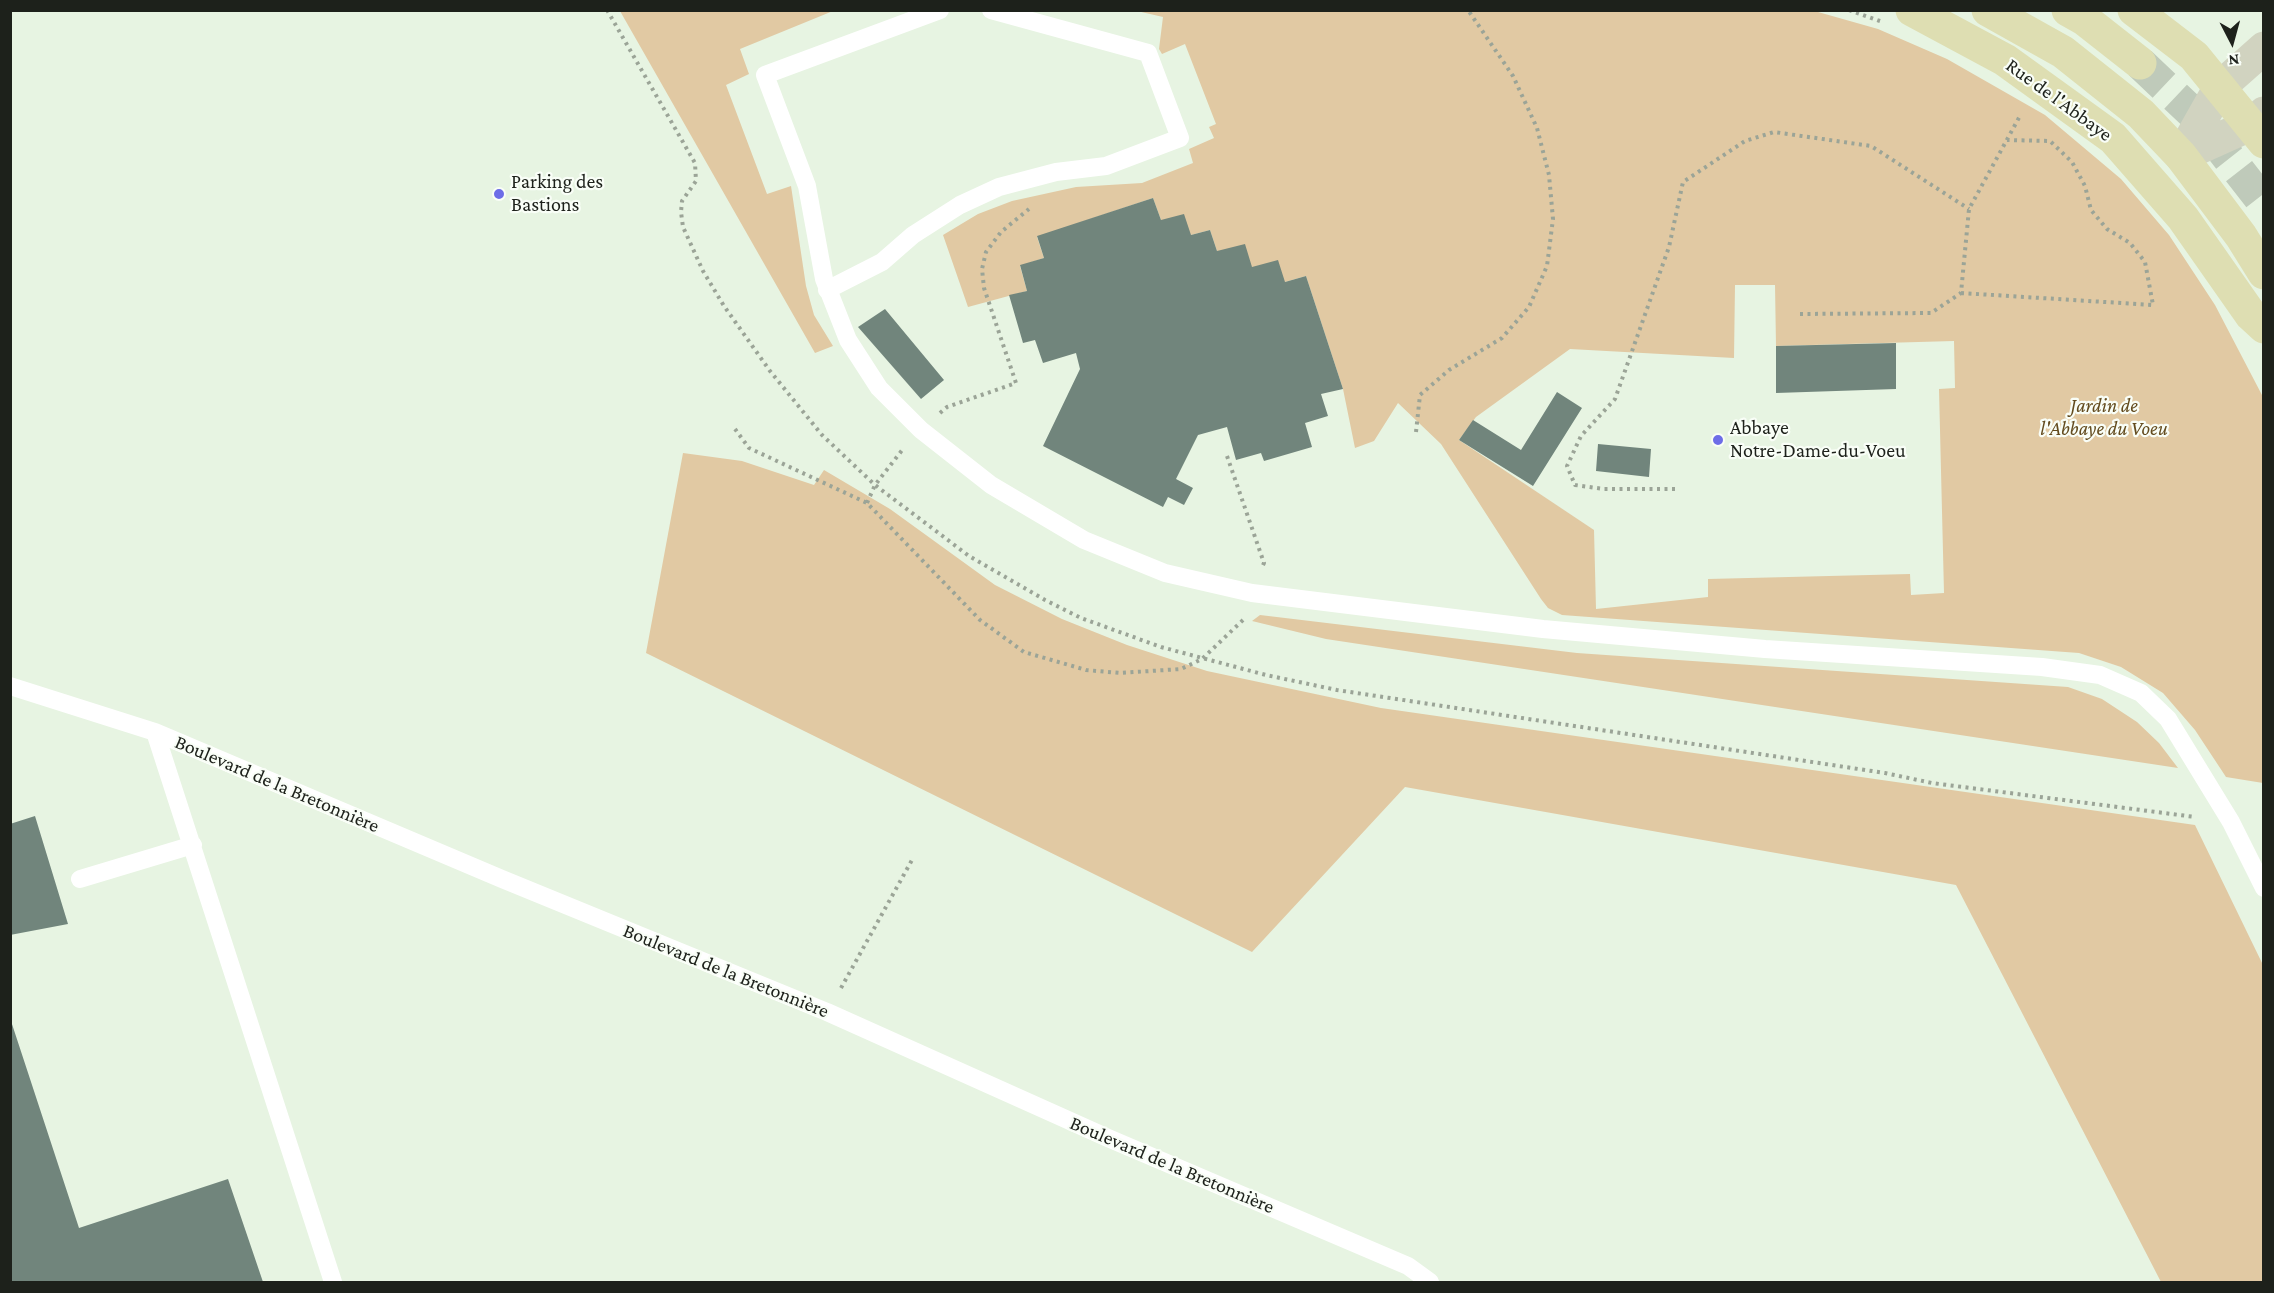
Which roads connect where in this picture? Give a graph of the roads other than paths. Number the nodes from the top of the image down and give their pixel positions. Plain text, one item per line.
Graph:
1 (940, 10) edge
2 (991, 10) edge
3 (1912, 10) edge
4 (1988, 10) edge
5 (2068, 10) edge
6 (2134, 10) edge
7 (2264, 48) edge
8 (2140, 63) tunnel mouth
9 (2220, 87) junction
10 (2259, 127) edge
11 (2181, 156) junction
12 (2264, 273) edge
13 (827, 291) junction
14 (2264, 327) edge
15 (10, 686) edge
16 (155, 732) junction
17 (194, 845) junction
18 (80, 879) dead end
19 (2264, 888) edge
20 (333, 1282) edge
21 (1430, 1282) edge

1 - 13 lane
2 - 13 lane
3 - 14 main road, Rue de l'Abbaye
4 - 11 main road, Rue de l'Abbaye
5 - 8 main road
6 - 9 main road
7 - 9 main road
9 - 10 main road
9 - 11 main road
10 - 11 main road
11 - 12 main road, Rue de l'Abbaye
13 - 19 lane
15 - 16 lane, Boulevard de la Bretonnière
16 - 17 lane
16 - 21 lane, Boulevard de la Bretonnière
17 - 18 lane
17 - 20 lane

